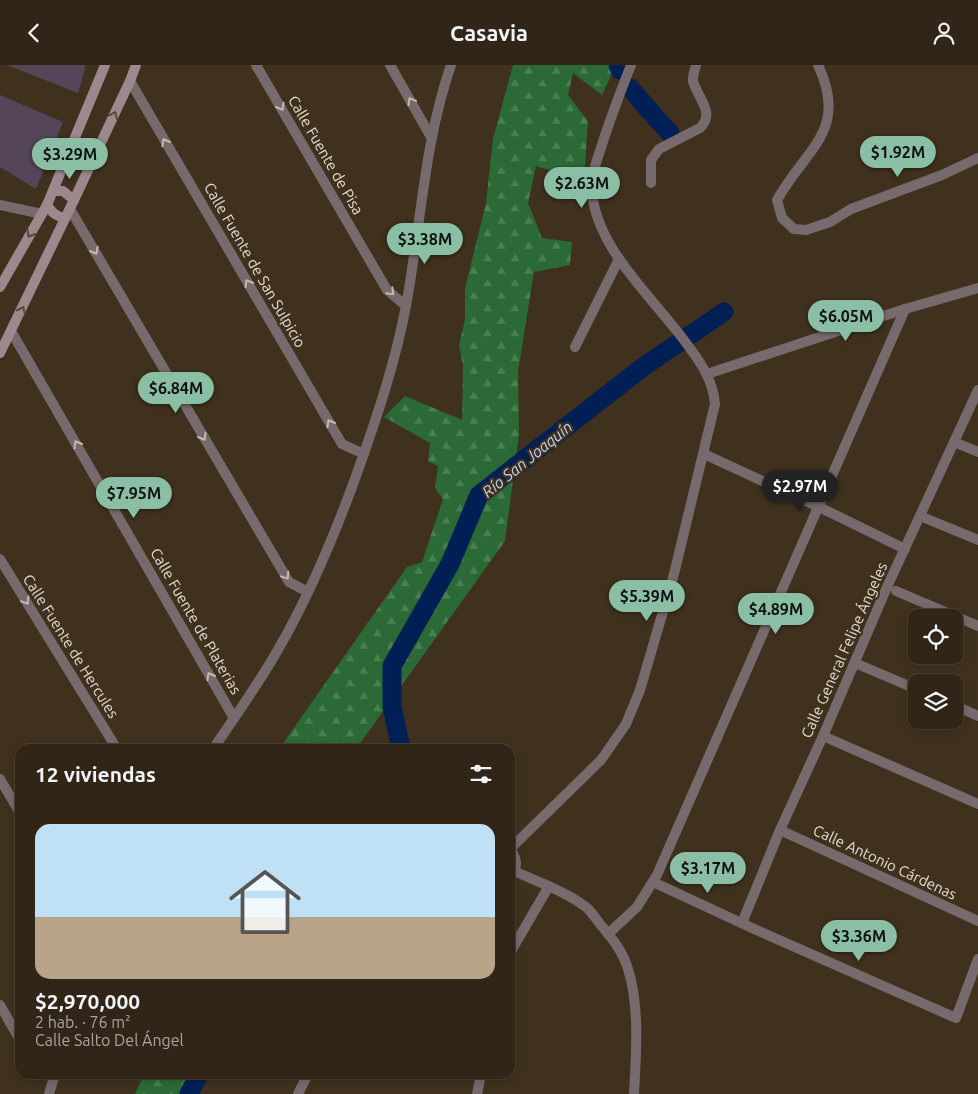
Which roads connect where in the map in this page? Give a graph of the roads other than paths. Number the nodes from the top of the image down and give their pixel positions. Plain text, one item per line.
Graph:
1 (105, 65) edge
2 (136, 65) edge
3 (256, 65) edge
4 (390, 65) edge
5 (451, 65) edge
6 (630, 65) edge
7 (696, 65) edge
8 (818, 65) edge
9 (130, 81) junction
10 (431, 137) junction
11 (978, 158) edge
12 (651, 183) dead end
13 (53, 191) junction
14 (0, 205) edge
15 (44, 209) junction
16 (70, 209) junction
17 (619, 259) junction
18 (0, 287) edge
19 (978, 288) edge
20 (406, 305) junction
21 (905, 309) junction
22 (12, 331) junction
23 (575, 347) dead end
24 (0, 353) edge
25 (708, 374) junction
26 (978, 391) edge
27 (954, 442) junction
28 (978, 452) edge
29 (364, 454) junction
30 (704, 454) junction
31 (819, 507) junction
32 (920, 516) junction
33 (978, 540) edge
34 (905, 549) junction
35 (0, 559) edge
36 (896, 591) dead end
37 (308, 592) junction
38 (978, 627) edge
39 (855, 663) junction
40 (908, 686) edge
41 (963, 709) edge
42 (978, 716) edge
43 (234, 718) junction
44 (823, 736) junction
45 (114, 744) edge
46 (216, 744) edge
47 (0, 779) edge
48 (15, 804) edge
49 (978, 804) edge
50 (780, 830) junction
51 (515, 844) edge
52 (515, 875) edge
53 (653, 882) junction
54 (549, 886) junction
55 (978, 921) edge
56 (742, 923) junction
57 (608, 934) junction
58 (515, 944) edge
59 (978, 959) edge
60 (0, 1005) edge
61 (15, 1031) edge
62 (53, 1079) edge
63 (306, 1079) edge
64 (480, 1079) edge
65 (49, 1094) edge
66 (298, 1094) edge
67 (477, 1094) edge
68 (634, 1094) edge

1 - 13 main road
2 - 9 main road
3 -> 20 street, Calle Fuente de Pisa
10 -> 4 street
5 - 10 street
6 - 17 street
7 - 12 street
8 - 11 street
16 -> 9 main road
29 -> 9 street, Calle Fuente de San Sulpicio
10 - 20 street
13 - 15 main road
13 - 16 main road
14 - 15 street
15 - 16 main road
15 -> 18 main road
22 -> 16 main road
16 -> 37 street
17 - 23 street
17 - 25 street
19 - 21 street
20 - 29 street
21 - 25 street
21 - 31 street
22 - 24 main road
43 -> 22 street, Calle Fuente de Platerias
25 - 30 street
26 - 27 street, Calle General Felipe Ángeles
27 - 28 street
27 - 32 street, Calle General Felipe Ángeles
29 - 37 street
30 - 31 street
30 - 51 street
31 - 34 street
31 - 53 street
32 - 33 street
32 - 34 street, Calle General Felipe Ángeles
34 - 39 street, Calle General Felipe Ángeles
35 -> 45 street, Calle Fuente de Hercules
36 - 38 street
37 - 43 street
39 - 40 street
39 - 44 street, Calle General Felipe Ángeles
41 - 42 street
43 - 46 street
44 - 49 street
44 - 50 street, Calle General Felipe Ángeles
47 - 48 street
50 - 55 street, Calle Antonio Cárdenas
50 - 56 street, Calle General Felipe Ángeles
52 - 54 street
53 - 56 street
53 - 57 street
54 - 57 street
54 - 58 street
56 - 59 street
57 - 68 street
60 - 61 street
62 - 65 street
63 - 66 street
64 - 67 street

